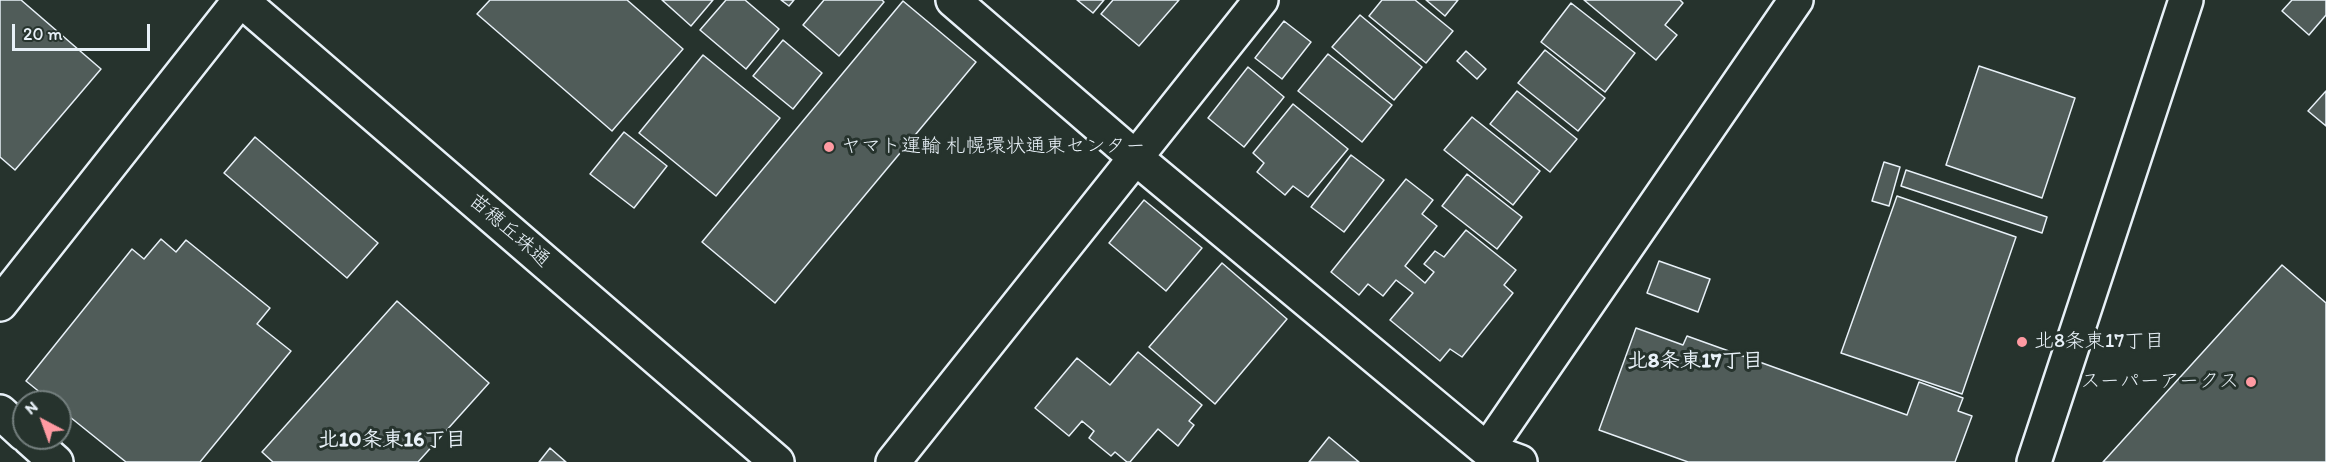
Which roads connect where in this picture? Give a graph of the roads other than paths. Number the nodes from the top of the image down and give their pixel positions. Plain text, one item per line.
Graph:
1 (240, 0) edge
2 (953, 0) edge
3 (1261, 0) edge
4 (1796, 0) edge
5 (2186, 0) edge
6 (1136, 158) junction
7 (0, 304) edge
8 (0, 412) edge
9 (12, 423) edge
10 (42, 450) edge
11 (1486, 450) junction
12 (56, 462) edge
13 (777, 462) edge
14 (893, 462) edge
15 (1520, 462) edge
16 (2034, 462) edge

1 - 7 street
1 - 13 street, 苗穂丘珠通
2 - 6 street
3 - 6 street
4 - 11 street
5 - 16 street
6 - 11 street
6 - 14 street
8 - 9 street
10 - 12 street
11 - 15 street

